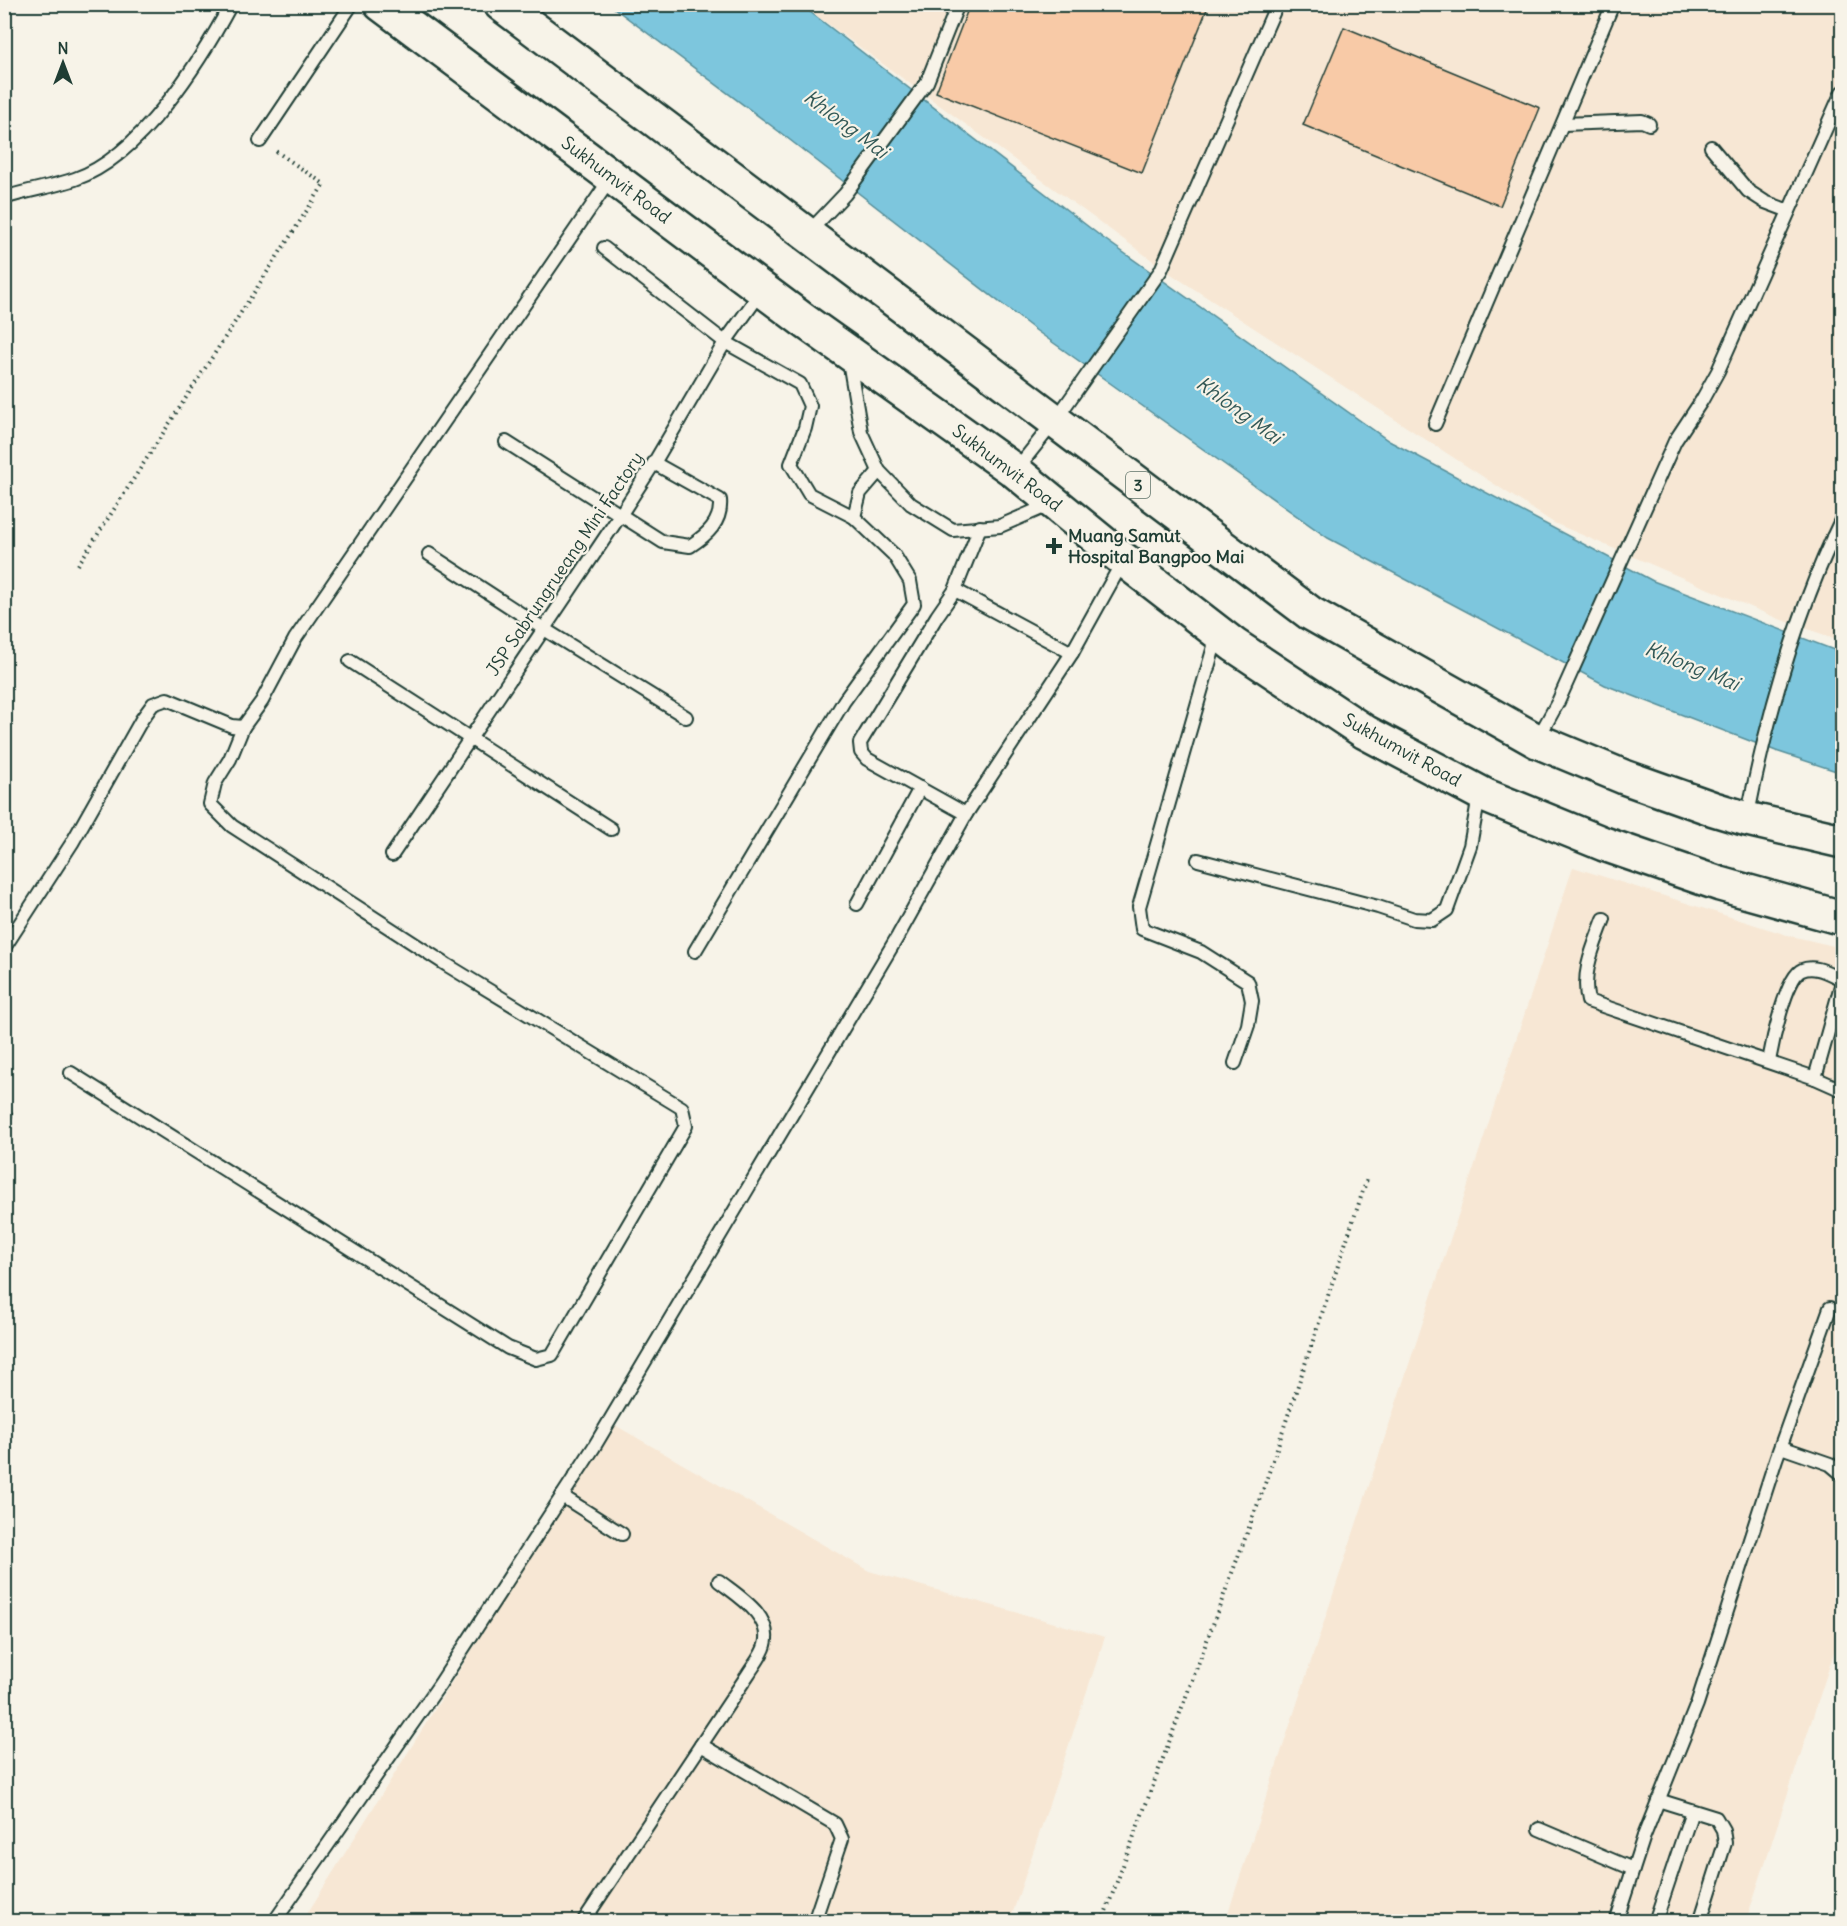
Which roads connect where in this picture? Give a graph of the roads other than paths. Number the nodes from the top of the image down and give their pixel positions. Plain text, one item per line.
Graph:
1 (231, 4) edge
2 (352, 4) edge
3 (381, 4) edge
4 (501, 4) edge
5 (958, 4) edge
6 (1277, 4) edge
7 (1613, 4) edge
8 (1842, 92) edge
9 (1563, 124) junction
10 (1649, 124) dead end
11 (261, 141) road end
12 (1711, 147) dead end
13 (611, 177) junction
14 (4, 198) edge
15 (1789, 211) junction
16 (806, 235) junction
17 (604, 248) dead end
18 (763, 290) junction
19 (725, 342) junction
20 (847, 351) junction
21 (1054, 423) junction
22 (1435, 424) dead end
23 (506, 442) dead end
24 (654, 463) junction
25 (879, 471) junction
26 (1015, 471) junction
27 (1054, 502) junction
28 (621, 514) junction
29 (854, 517) junction
30 (1842, 518) edge
31 (980, 527) junction
32 (1833, 537) junction
33 (429, 554) dead end
34 (1842, 555) edge
35 (1124, 560) junction
36 (955, 590) junction
37 (544, 629) junction
38 (1219, 632) junction
39 (1072, 653) junction
40 (350, 661) dead end
41 (686, 717) dead end
42 (243, 727) junction
43 (470, 739) junction
44 (1537, 741) junction
45 (920, 788) junction
46 (1480, 793) junction
47 (966, 813) junction
48 (1747, 819) junction
49 (611, 829) dead end
50 (1842, 841) edge
51 (392, 855) dead end
52 (1198, 860) dead end
53 (857, 904) dead end
54 (1842, 918) edge
55 (1604, 919) dead end
56 (4, 948) edge
57 (695, 951) dead end
58 (1842, 980) edge
59 (1769, 1062) junction
60 (1235, 1063) dead end
61 (71, 1073) dead end
62 (1815, 1078) junction
63 (1842, 1090) edge
64 (1830, 1308) dead end
65 (1781, 1447) junction
66 (1842, 1474) edge
67 (562, 1496) junction
68 (622, 1534) dead end
69 (719, 1581) dead end
70 (701, 1745) junction
71 (1658, 1800) junction
72 (1692, 1811) junction
73 (1539, 1829) dead end
74 (1633, 1869) junction
75 (274, 1922) edge
76 (584, 1922) edge
77 (814, 1922) edge
78 (1616, 1922) edge
79 (1655, 1922) edge
80 (1700, 1922) edge

1 - 14 lane
2 - 11 lane
3 - 13 highway, Sukhumvit Road
4 - 16 highway, 3
5 - 16 lane
6 - 21 lane
7 - 9 lane
8 - 15 lane
9 - 10 lane
9 - 22 lane
12 - 15 lane
13 - 18 highway, Sukhumvit Road
13 - 42 lane
15 - 44 lane
16 - 21 highway, 3
17 - 19 lane
18 - 19 lane, JSP Sabrungrueang Mini Factory
18 - 20 highway, Sukhumvit Road
19 - 24 lane, JSP Sabrungrueang Mini Factory
19 - 29 lane
20 - 25 lane
20 - 26 highway, Sukhumvit Road
21 - 26 lane
21 - 44 highway, 3
23 - 28 lane
24 - 28 lane, JSP Sabrungrueang Mini Factory
24 - 28 lane
25 - 29 lane
25 - 31 lane
26 - 27 highway, Sukhumvit Road
27 - 31 lane
27 - 35 highway, Sukhumvit Road
28 - 37 lane, JSP Sabrungrueang Mini Factory
29 - 57 lane
30 - 32 lane
31 - 36 lane
32 - 34 lane
32 - 48 lane
33 - 37 lane
35 - 38 highway, Sukhumvit Road
35 - 39 lane
36 - 39 lane
36 - 45 lane
37 - 41 lane
37 - 43 lane, JSP Sabrungrueang Mini Factory
38 - 46 highway, Sukhumvit Road
38 - 60 lane
39 - 47 lane
40 - 43 lane
42 - 56 lane
42 - 61 lane
43 - 49 lane
43 - 51 lane, JSP Sabrungrueang Mini Factory
44 - 48 highway, 3
45 - 47 lane
45 - 53 lane
46 - 52 lane
46 - 54 highway, Sukhumvit Road
47 - 67 lane
48 - 50 highway, 3
55 - 59 lane
58 - 59 lane
58 - 62 lane
59 - 62 lane
62 - 63 lane
64 - 65 lane
65 - 66 lane
65 - 71 lane
67 - 68 lane
67 - 75 lane
69 - 70 lane
70 - 76 lane
70 - 77 lane
71 - 72 lane
71 - 74 lane
72 - 79 lane
72 - 80 lane
73 - 74 lane
74 - 78 lane

